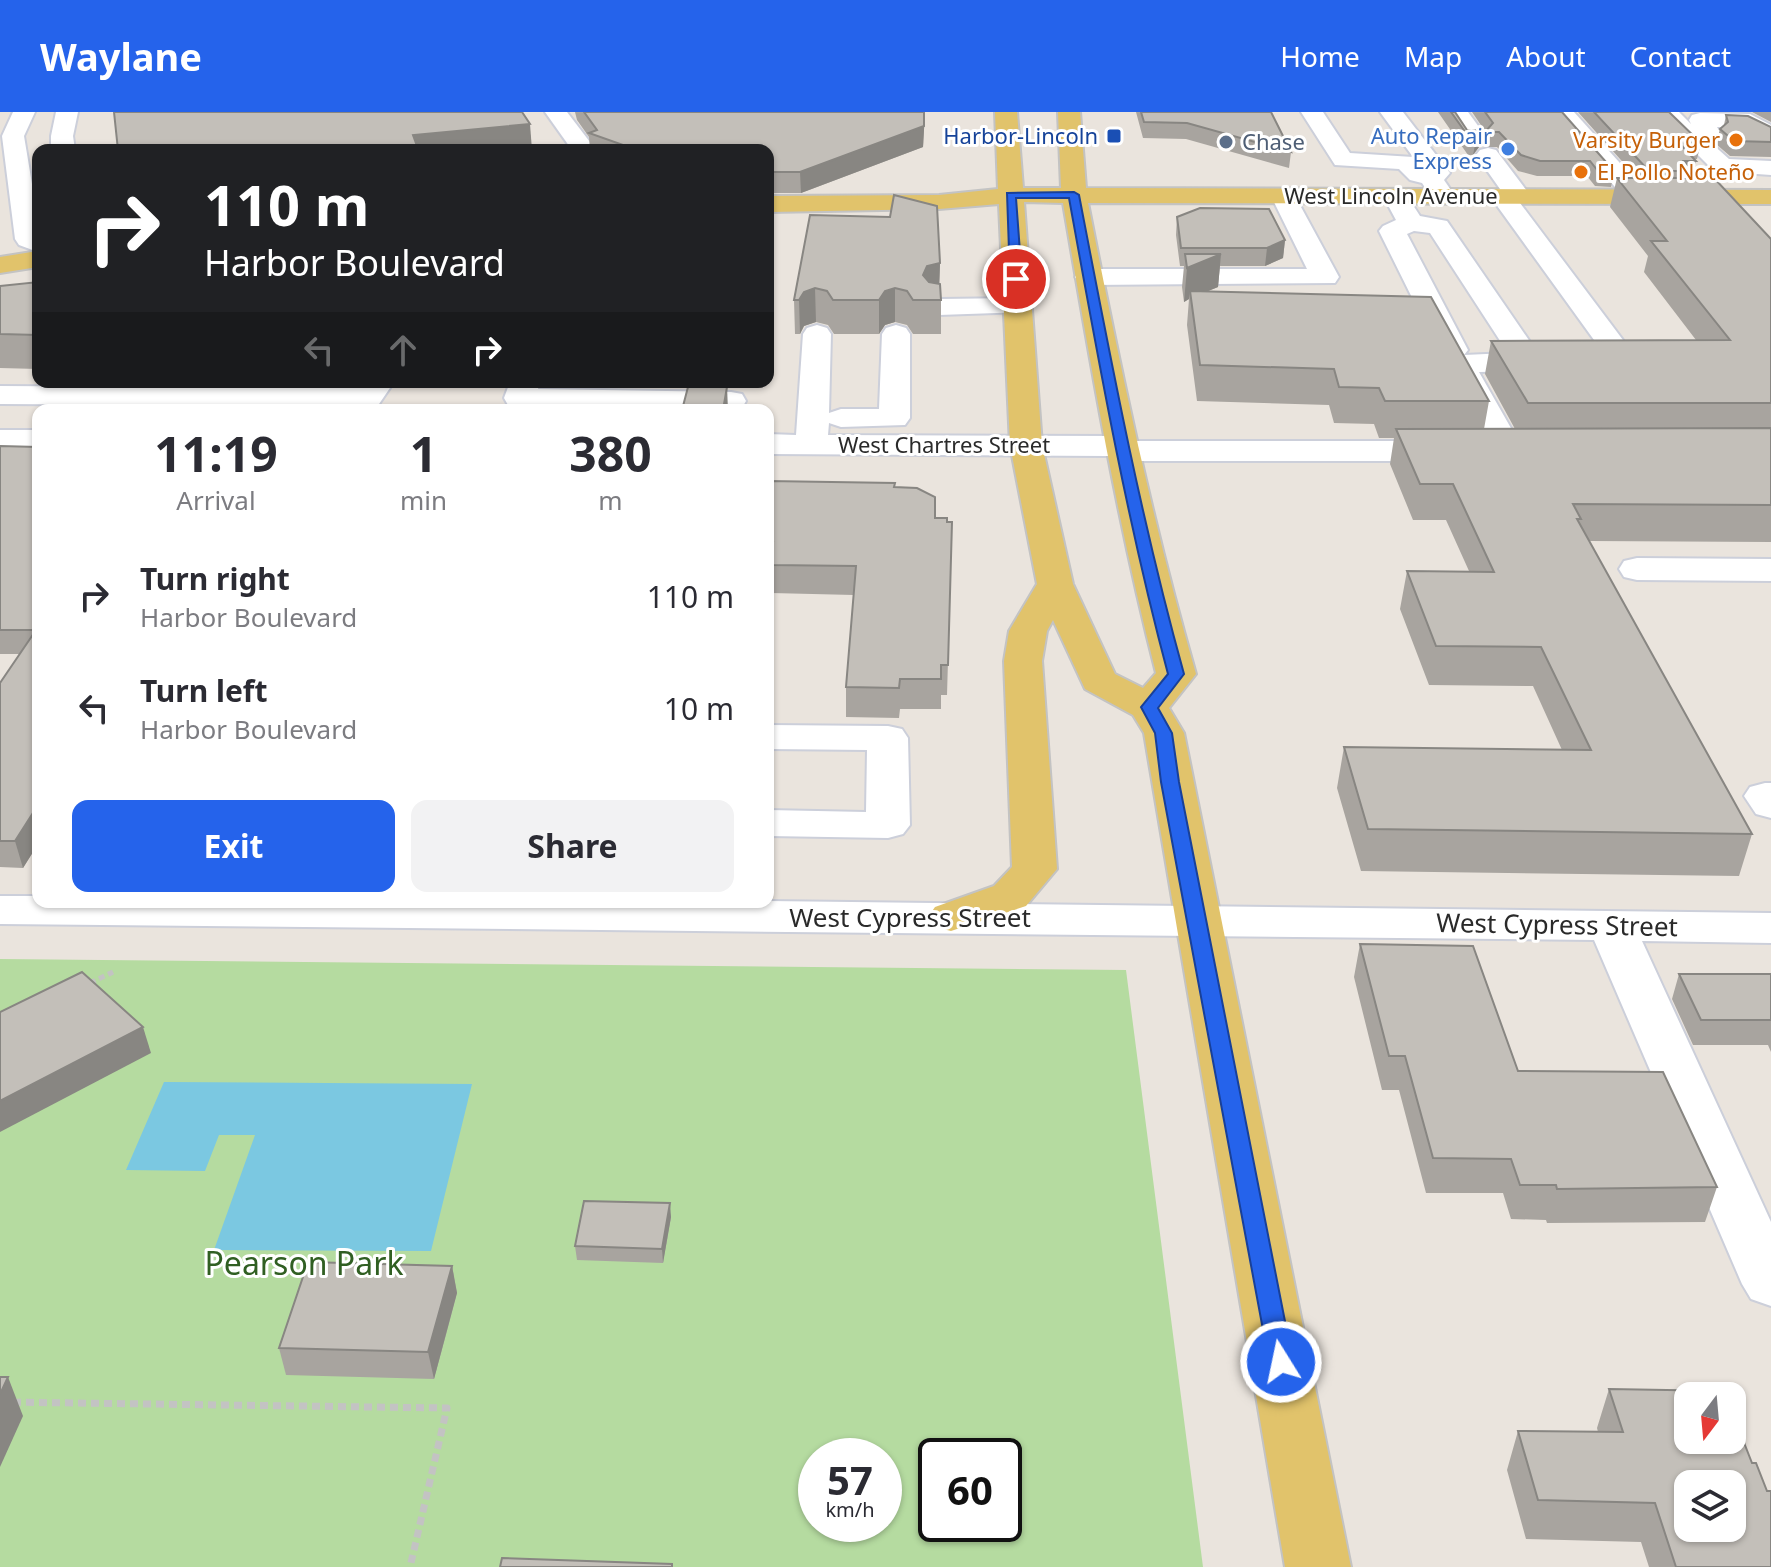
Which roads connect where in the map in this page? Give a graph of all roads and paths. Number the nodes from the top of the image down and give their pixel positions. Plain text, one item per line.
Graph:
1 (24, 112) edge
2 (67, 112) edge
3 (556, 112) edge
4 (1006, 112) edge
5 (1069, 112) edge
6 (1312, 112) edge
7 (1391, 112) edge
8 (1457, 112) edge
9 (1666, 112) edge
10 (1764, 112) edge
11 (1564, 114) edge
12 (1771, 118) edge
13 (1771, 136) edge
14 (63, 144) edge
15 (580, 144) edge
16 (1746, 167) junction
17 (1771, 168) edge
18 (774, 183) edge
19 (1437, 187) junction
20 (1011, 195) junction
21 (1074, 195) junction
22 (1283, 196) junction
23 (1395, 196) junction
24 (1510, 196) junction
25 (1637, 197) junction
26 (1768, 200) edge
27 (774, 204) edge
28 (1411, 223) junction
29 (32, 241) edge
30 (32, 260) edge
31 (0, 265) edge
32 (1089, 277) junction
33 (32, 285) edge
34 (0, 290) edge
35 (1018, 306) junction
36 (939, 307) edge
37 (1403, 309) edge
38 (1433, 310) junction
39 (817, 334) edge
40 (896, 334) edge
41 (1528, 361) junction
42 (1460, 364) junction
43 (375, 388) edge
44 (523, 388) edge
45 (0, 395) edge
46 (732, 398) edge
47 (812, 431) junction
48 (774, 442) edge
49 (1026, 445) junction
50 (1121, 448) junction
51 (1637, 569) dead end
52 (1771, 570) edge
53 (1055, 584) junction
54 (1149, 707) junction
55 (774, 737) edge
56 (1771, 796) edge
57 (1771, 805) edge
58 (774, 823) edge
59 (78, 908) edge
60 (498, 908) edge
61 (668, 909) edge
62 (0, 910) edge
63 (951, 917) junction
64 (1197, 921) junction
65 (1611, 925) junction
66 (1771, 928) edge
67 (113, 972) dead end
68 (85, 986) edge
69 (1771, 1284) edge
70 (0, 1402) edge
71 (410, 1567) edge
72 (1318, 1567) edge

1 - 29 street
2 - 14 street
3 - 15 street
4 - 20 main road
5 - 21 main road
6 - 19 street
7 - 19 street
8 - 24 street
9 - 16 street
10 - 12 street
11 - 25 street
13 - 16 street
16 - 17 street
18 - 20 main road, West Lincoln Avenue
19 - 23 main road, West Lincoln Avenue
19 - 24 main road, West Lincoln Avenue
20 - 21 main road, West Lincoln Avenue
20 - 27 main road, West Lincoln Avenue
20 - 35 main road
21 - 22 main road, West Lincoln Avenue
21 - 32 main road
22 - 23 main road, West Lincoln Avenue
22 - 32 street
23 - 28 street
24 - 25 main road, West Lincoln Avenue
24 - 41 street
25 - 26 main road, West Lincoln Avenue
28 - 38 street
28 - 41 street
30 - 31 main road
32 - 50 main road
33 - 34 main road
35 - 36 street
35 - 49 main road
37 - 38 street
38 - 42 street
39 - 47 street
40 - 47 street
41 - 42 street
42 - 50 street, West Chartres Street
43 - 45 street
44 - 46 street
47 - 48 street, West Chartres Street
47 - 49 street, West Chartres Street
49 - 50 street, West Chartres Street
49 - 53 main road
50 - 54 main road
51 - 52 street
53 - 54 main road
53 - 63 main road
54 - 64 main road
55 - 58 street
56 - 57 street
59 - 62 street, West Cypress Street
60 - 61 street, West Cypress Street
61 - 63 street, West Cypress Street
63 - 64 street, West Cypress Street
64 - 65 street, West Cypress Street
64 - 72 main road
65 - 66 street, West Cypress Street
65 - 69 street
67 - 68 path
70 - 71 path

